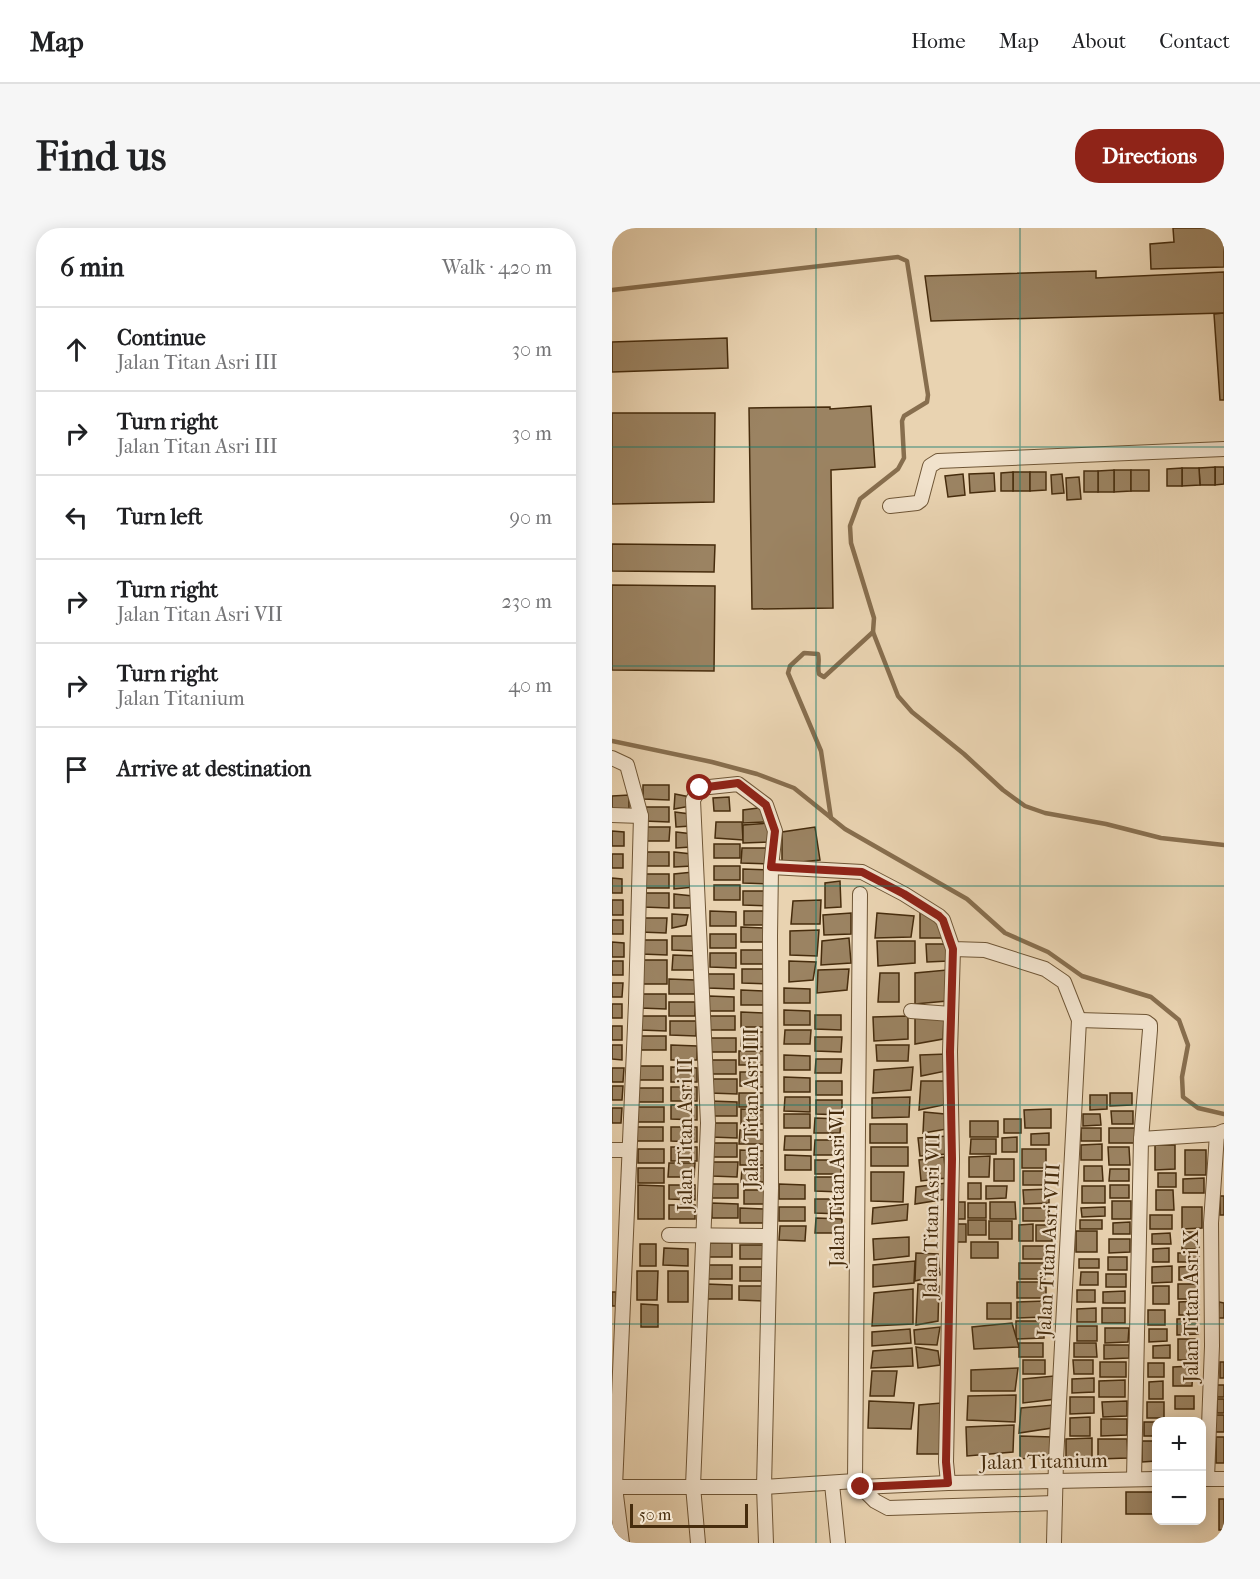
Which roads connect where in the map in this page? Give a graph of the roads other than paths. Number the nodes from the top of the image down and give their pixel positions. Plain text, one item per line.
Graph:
1 (1224, 449) edge
2 (890, 506) dead end
3 (612, 758) edge
4 (700, 788) joint
5 (612, 815) edge
6 (640, 816) junction
7 (771, 867) junction
8 (860, 894) dead end
9 (953, 949) junction
10 (911, 1011) dead end
11 (951, 1014) junction
12 (1079, 1020) junction
13 (1221, 1133) edge
14 (1142, 1139) junction
15 (612, 1150) edge
16 (629, 1150) junction
17 (1217, 1223) edge
18 (619, 1230) edge
19 (669, 1235) dead end
20 (703, 1235) junction
21 (768, 1236) junction
22 (1218, 1346) edge
23 (1205, 1471) edge
24 (1134, 1479) junction
25 (1152, 1479) edge
26 (1206, 1479) edge
27 (1224, 1479) edge
28 (1056, 1481) junction
29 (948, 1483) junction
30 (832, 1484) junction
31 (858, 1484) junction
32 (693, 1486) junction
33 (614, 1487) edge
34 (764, 1487) junction
35 (1055, 1503) junction
36 (622, 1543) edge
37 (698, 1543) edge
38 (766, 1543) edge
39 (838, 1543) edge
40 (1054, 1543) edge

1 - 2 street
3 - 6 street
4 - 7 street, Jalan Titan Asri III
4 - 20 street, Jalan Titan Asri II
5 - 6 street
6 - 16 street
7 - 9 street
7 - 21 street, Jalan Titan Asri III
8 - 31 street, Jalan Titan Asri VI
9 - 11 street, Jalan Titan Asri VII
9 - 12 street
10 - 11 street
11 - 29 street, Jalan Titan Asri VII
12 - 14 street
12 - 28 street, Jalan Titan Asri VIII
13 - 14 street
13 - 17 street, Jalan Titan Asri X
14 - 24 street
15 - 16 street
16 - 18 street
17 - 22 street, Jalan Titan Asri X
18 - 33 street
19 - 20 street
20 - 21 street
20 - 32 street, Jalan Titan Asri II
21 - 34 street, Jalan Titan Asri III
22 - 23 street, Jalan Titan Asri X
24 - 25 street, Jalan Titanium
24 - 28 street, Jalan Titanium
26 - 27 street
28 - 29 street, Jalan Titanium
28 - 35 street, Jalan Titan Asri VIII
29 - 31 street, Jalan Titanium
30 - 31 street, Jalan Titanium
30 - 34 street, Jalan Titanium
30 - 39 street
31 - 35 street
32 - 33 street, Jalan Titanium
32 - 34 street, Jalan Titanium
32 - 37 street, Jalan Titan Asri II
33 - 36 street
34 - 38 street, Jalan Titan Asri III
35 - 40 street, Jalan Titan Asri VIII

